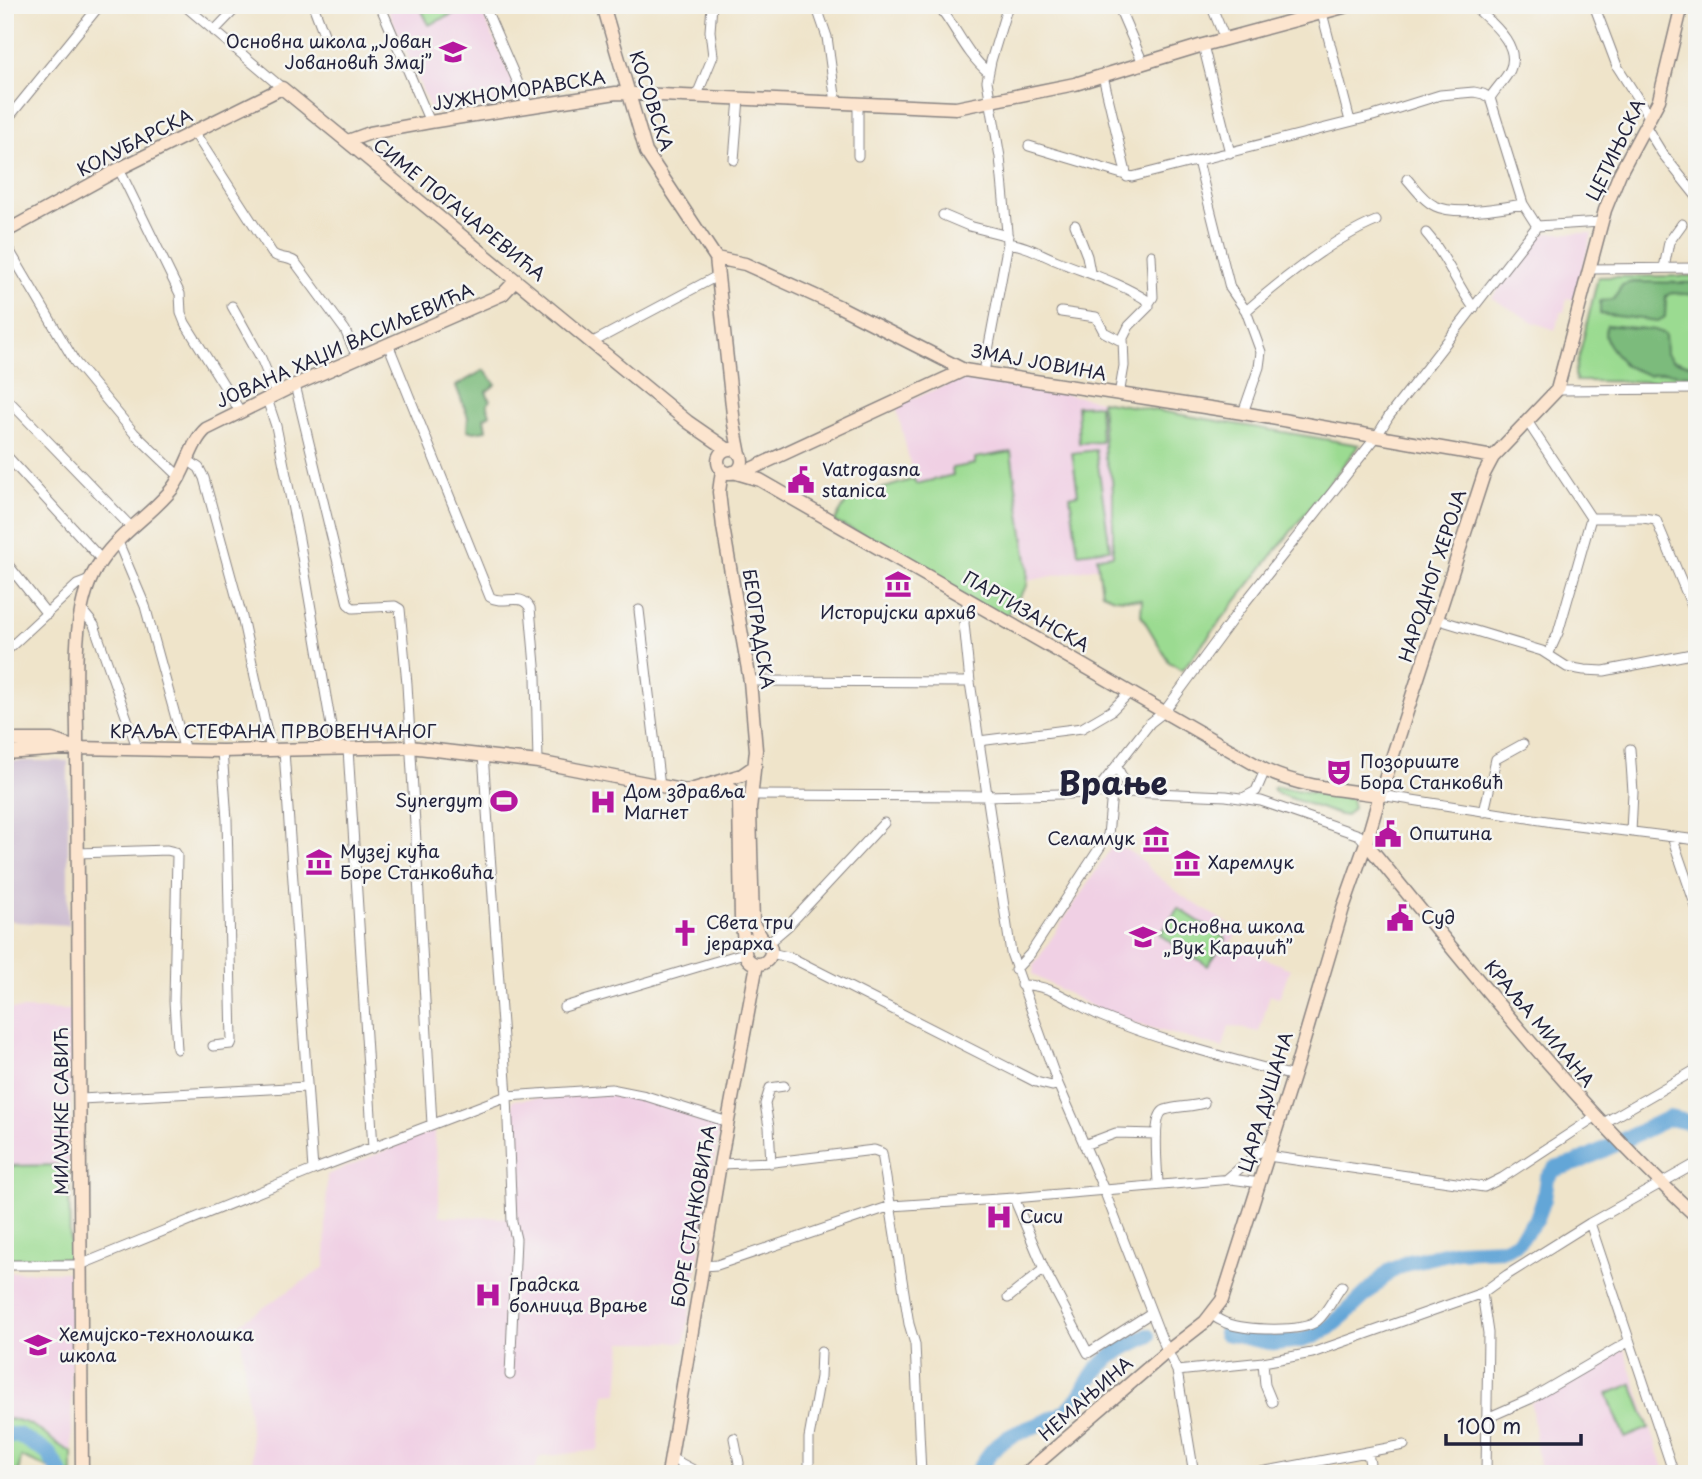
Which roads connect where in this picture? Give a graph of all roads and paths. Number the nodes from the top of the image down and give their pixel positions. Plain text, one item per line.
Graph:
1 (100, 5) edge
2 (184, 5) edge
3 (239, 5) edge
4 (313, 5) edge
5 (380, 5) edge
6 (484, 5) edge
7 (603, 5) edge
8 (712, 5) edge
9 (816, 5) edge
10 (938, 5) edge
11 (1008, 5) edge
12 (1118, 5) edge
13 (1211, 5) edge
14 (1351, 5) edge
15 (1473, 5) edge
16 (1594, 5) edge
17 (1682, 5) edge
18 (1305, 11) edge
19 (1322, 13) junction
20 (214, 31) junction
21 (324, 34) dead end
22 (1225, 39) junction
23 (1203, 45) junction
24 (1143, 63) junction
25 (988, 72) junction
26 (1103, 76) junction
27 (282, 88) junction
28 (628, 93) junction
29 (698, 95) junction
30 (739, 98) junction
31 (1490, 99) junction
32 (990, 100) junction
33 (836, 103) junction
34 (858, 105) junction
35 (528, 106) junction
36 (1350, 121) junction
37 (5, 122) edge
38 (430, 122) junction
39 (1648, 123) junction
40 (194, 132) junction
41 (348, 141) junction
42 (1029, 146) dead end
43 (1230, 153) junction
44 (858, 156) dead end
45 (734, 160) dead end
46 (1198, 161) junction
47 (119, 169) junction
48 (1127, 177) junction
49 (1407, 179) dead end
50 (1697, 197) edge
51 (1523, 204) junction
52 (943, 215) dead end
53 (1376, 221) dead end
54 (1601, 222) junction
55 (1682, 224) dead end
56 (1075, 225) dead end
57 (1537, 226) junction
58 (5, 232) edge
59 (1426, 233) dead end
60 (1008, 239) junction
61 (5, 243) edge
62 (1151, 256) dead end
63 (716, 258) junction
64 (1664, 268) junction
65 (1697, 268) edge
66 (1589, 269) junction
67 (1090, 272) junction
68 (719, 275) junction
69 (516, 280) junction
70 (1149, 303) junction
71 (232, 306) dead end
72 (1474, 308) junction
73 (1246, 311) junction
74 (1061, 312) dead end
75 (593, 342) junction
76 (1122, 342) junction
77 (388, 344) junction
78 (358, 357) junction
79 (964, 370) junction
80 (984, 372) junction
81 (295, 385) junction
82 (1697, 389) edge
83 (1557, 390) junction
84 (1119, 395) junction
85 (271, 397) junction
86 (5, 400) edge
87 (240, 411) junction
88 (1243, 413) junction
89 (1527, 421) junction
90 (735, 433) joint
91 (1377, 436) junction
92 (5, 454) edge
93 (1493, 457) junction
94 (730, 459) junction
95 (189, 461) junction
96 (751, 469) junction
97 (181, 478) junction
98 (760, 480) junction
99 (1591, 518) junction
100 (132, 528) junction
101 (118, 542) junction
102 (101, 559) junction
103 (5, 561) edge
104 (90, 580) junction
105 (968, 599) junction
106 (81, 609) junction
107 (639, 610) dead end
108 (47, 614) junction
109 (1697, 618) edge
110 (1436, 619) junction
111 (5, 652) edge
112 (1697, 653) edge
113 (1548, 655) junction
114 (750, 681) junction
115 (970, 682) junction
116 (1129, 692) junction
117 (1164, 712) junction
118 (78, 718) junction
119 (5, 740) edge
120 (52, 740) junction
121 (979, 741) junction
122 (1523, 744) dead end
123 (410, 747) junction
124 (77, 748) junction
125 (341, 749) junction
126 (1630, 749) dead end
127 (138, 750) junction
128 (278, 750) junction
129 (185, 751) junction
130 (222, 751) junction
131 (5, 753) edge
132 (483, 754) junction
133 (538, 762) junction
134 (755, 766) junction
135 (1117, 767) junction
136 (1269, 773) junction
137 (716, 783) junction
138 (660, 787) junction
139 (1256, 791) junction
140 (1130, 792) junction
141 (1095, 793) junction
142 (1112, 793) junction
143 (751, 795) junction
144 (1380, 795) junction
145 (986, 796) junction
146 (1242, 798) junction
147 (1261, 801) junction
148 (1484, 812) junction
149 (884, 823) dead end
150 (1631, 832) junction
151 (1672, 837) junction
152 (1697, 840) edge
153 (1366, 844) junction
154 (78, 853) junction
155 (1697, 910) edge
156 (767, 945) junction
157 (745, 950) junction
158 (757, 964) junction
159 (1016, 970) junction
160 (1021, 985) junction
161 (564, 1007) dead end
162 (213, 1046) dead end
163 (177, 1049) dead end
164 (1697, 1069) edge
165 (1293, 1076) junction
166 (1058, 1084) junction
167 (784, 1086) dead end
168 (306, 1087) junction
169 (507, 1096) junction
170 (81, 1099) junction
171 (1204, 1103) dead end
172 (1599, 1121) junction
173 (728, 1122) junction
174 (432, 1124) junction
175 (1156, 1134) junction
176 (1273, 1140) junction
177 (1084, 1144) junction
178 (373, 1148) junction
179 (1268, 1156) junction
180 (771, 1163) junction
181 (1697, 1163) edge
182 (720, 1164) junction
183 (313, 1170) junction
184 (1227, 1179) junction
185 (1260, 1183) junction
186 (1661, 1184) junction
187 (1158, 1185) junction
188 (1104, 1190) junction
189 (1014, 1198) junction
190 (891, 1206) junction
191 (1697, 1217) edge
192 (1590, 1223) junction
193 (5, 1265) edge
194 (80, 1265) junction
195 (703, 1266) junction
196 (1044, 1269) junction
197 (1342, 1286) dead end
198 (1482, 1293) junction
199 (1008, 1298) dead end
200 (1151, 1313) junction
201 (1212, 1315) junction
202 (1628, 1342) junction
203 (1169, 1350) junction
204 (821, 1352) dead end
205 (1262, 1362) junction
206 (1177, 1371) junction
207 (510, 1375) dead end
208 (1272, 1402) dead end
209 (1487, 1418) junction
210 (734, 1438) dead end
211 (1404, 1445) dead end
212 (1368, 1454) junction
213 (671, 1458) junction
214 (82, 1474) edge
215 (668, 1474) edge
216 (701, 1474) edge
217 (737, 1474) edge
218 (808, 1474) edge
219 (921, 1474) edge
220 (1025, 1474) edge
221 (1194, 1474) edge
222 (1250, 1474) edge
223 (1372, 1474) edge
224 (1486, 1474) edge
225 (1674, 1474) edge

1 - 37 street
2 - 20 street, СИМЕ ПОГАЧАРЕВИЋА
3 - 20 street
4 - 21 street
5 - 38 street
6 - 35 street
7 - 28 street, КОСОВСКА
8 - 29 street
9 - 33 street
10 - 25 street
11 - 25 street
12 - 24 street
13 - 22 street
14 - 19 street, ЈУЖНОМОРАВСКА
15 - 31 street
16 - 39 street
17 - 39 street, ЦЕТИЊСКА
18 - 19 street, ЈУЖНОМОРАВСКА
18 - 22 street, ЈУЖНОМОРАВСКА
19 - 36 street
20 - 27 street, СИМЕ ПОГАЧАРЕВИЋА
22 - 23 street, ЈУЖНОМОРАВСКА
23 - 24 street, ЈУЖНОМОРАВСКА
23 - 43 street
24 - 26 street, ЈУЖНОМОРАВСКА
25 - 32 street
26 - 32 street, ЈУЖНОМОРАВСКА
26 - 48 street
27 - 40 street, КОЛУБАРСКА
27 - 41 street, СИМЕ ПОГАЧАРЕВИЋА
28 - 29 street, ЈУЖНОМОРАВСКА
28 - 35 street, ЈУЖНОМОРАВСКА
28 - 63 street, КОСОВСКА
29 - 30 street, ЈУЖНОМОРАВСКА
30 - 33 street, ЈУЖНОМОРАВСКА
30 - 45 street
31 - 36 street
31 - 51 street
32 - 34 street, ЈУЖНОМОРАВСКА
32 - 60 street
33 - 34 street, ЈУЖНОМОРАВСКА
34 - 44 street
35 - 38 street, ЈУЖНОМОРАВСКА
36 - 43 street
38 - 41 street, ЈУЖНОМОРАВСКА
39 - 50 street
39 - 54 street, ЦЕТИЊСКА
40 - 47 street, КОЛУБАРСКА
40 - 78 street
41 - 69 street, СИМЕ ПОГАЧАРЕВИЋА
42 - 48 street
43 - 46 street
46 - 48 street
46 - 73 street
47 - 58 street, КОЛУБАРСКА
47 - 87 street
49 - 51 street
51 - 57 street
52 - 60 street
53 - 73 street
54 - 57 street
54 - 66 street, ЦЕТИЊСКА
55 - 64 street
56 - 67 street
57 - 72 street
59 - 72 street
60 - 67 street
60 - 80 street
61 - 97 street
62 - 70 street
63 - 68 street, КОСОВСКА
63 - 79 street, ЗМАЈ ЈОВИНА
64 - 65 street
64 - 66 street
66 - 83 street, ЦЕТИЊСКА
67 - 70 street
68 - 75 street
68 - 90 street, КОСОВСКА
69 - 75 street, СИМЕ ПОГАЧАРЕВИЋА
69 - 77 street, ЈОВАНА ХАЏИ ВАСИЉЕВИЋА
70 - 76 street
71 - 85 street
72 - 91 street
73 - 88 street
74 - 76 street
75 - 94 street, СИМЕ ПОГАЧАРЕВИЋА
76 - 84 street
77 - 78 street, ЈОВАНА ХАЏИ ВАСИЉЕВИЋА
77 - 133 street
78 - 81 street, ЈОВАНА ХАЏИ ВАСИЉЕВИЋА
79 - 80 street, ЗМАЈ ЈОВИНА
79 - 96 street
80 - 84 street, ЗМАЈ ЈОВИНА
81 - 85 street, ЈОВАНА ХАЏИ ВАСИЉЕВИЋА
81 - 123 street
82 - 83 street
83 - 89 street, НАРОДНОГ ХЕРОЈА
84 - 88 street, ЗМАЈ ЈОВИНА
85 - 87 street, ЈОВАНА ХАЏИ ВАСИЉЕВИЋА
85 - 125 street
86 - 100 street
87 - 95 street, ЈОВАНА ХАЏИ ВАСИЉЕВИЋА
88 - 91 street, ЗМАЈ ЈОВИНА
89 - 93 street, НАРОДНОГ ХЕРОЈА
89 - 99 street
90 - 94 street, БЕОГРАДСКА
91 - 93 street, ЗМАЈ ЈОВИНА
91 - 117 street
92 - 102 street
93 - 110 street, НАРОДНОГ ХЕРОЈА
94 - 96 street, ПАРТИЗАНСКА
94 - 98 street, ПАРТИЗАНСКА
94 - 114 street, БЕОГРАДСКА
95 - 97 street, ЈОВАНА ХАЏИ ВАСИЉЕВИЋА
95 - 128 street
96 - 98 street, ПАРТИЗАНСКА
97 - 100 street, ЈОВАНА ХАЏИ ВАСИЉЕВИЋА
98 - 105 street, ПАРТИЗАНСКА
99 - 109 street
99 - 113 street
100 - 101 street, ЈОВАНА ХАЏИ ВАСИЉЕВИЋА
101 - 102 street, ЈОВАНА ХАЏИ ВАСИЉЕВИЋА
101 - 129 street
102 - 104 street, ЈОВАНА ХАЏИ ВАСИЉЕВИЋА
103 - 108 street
104 - 106 street, ЈОВАНА ХАЏИ ВАСИЉЕВИЋА
104 - 108 street, ЈОВАНА ХАЏИ ВАСИЉЕВИЋА
105 - 115 street
105 - 116 street, ПАРТИЗАНСКА
106 - 118 street, ЈОВАНА ХАЏИ ВАСИЉЕВИЋА
106 - 127 street
107 - 138 street
108 - 111 street, ЈОВАНА ХАЏИ ВАСИЉЕВИЋА
110 - 113 street
110 - 144 street, НАРОДНОГ ХЕРОЈА
112 - 113 street
114 - 115 street
114 - 134 street, БЕОГРАДСКА
115 - 121 street
116 - 117 street, ПАРТИЗАНСКА
116 - 121 street
117 - 135 street
117 - 136 street, ПАРТИЗАНСКА
118 - 120 street
118 - 124 street, ЈОВАНА ХАЏИ ВАСИЉЕВИЋА
119 - 120 street, КРАЉА СТЕФАНА ПРВОВЕНЧАНОГ
120 - 124 street, КРАЉА СТЕФАНА ПРВОВЕНЧАНОГ
121 - 145 street
122 - 148 street
123 - 125 street, КРАЉА СТЕФАНА ПРВОВЕНЧАНОГ
123 - 132 street, КРАЉА СТЕФАНА ПРВОВЕНЧАНОГ
123 - 174 street
124 - 127 street, КРАЉА СТЕФАНА ПРВОВЕНЧАНОГ
124 - 131 street, КРАЉА СТЕФАНА ПРВОВЕНЧАНОГ
124 - 154 street, МИЛУНКЕ САВИЋ
125 - 128 street, КРАЉА СТЕФАНА ПРВОВЕНЧАНОГ
125 - 178 street
126 - 150 street
127 - 129 street, КРАЉА СТЕФАНА ПРВОВЕНЧАНОГ
128 - 130 street, КРАЉА СТЕФАНА ПРВОВЕНЧАНОГ
128 - 168 street
129 - 130 street, КРАЉА СТЕФАНА ПРВОВЕНЧАНОГ
130 - 162 street
132 - 133 street, КРАЉА СТЕФАНА ПРВОВЕНЧАНОГ
132 - 169 street
133 - 138 street, КРАЉА СТЕФАНА ПРВОВЕНЧАНОГ
134 - 137 street, КРАЉА СТЕФАНА ПРВОВЕНЧАНОГ
134 - 143 street, БЕОГРАДСКА
135 - 140 street
135 - 141 street
136 - 139 street
136 - 144 street, ПАРТИЗАНСКА
137 - 138 street, КРАЉА СТЕФАНА ПРВОВЕНЧАНОГ
137 - 157 street
139 - 146 street
139 - 147 street
140 - 142 street
140 - 146 street
141 - 142 street
141 - 145 street
142 - 159 street
143 - 145 street
143 - 156 street, БЕОГРАДСКА
144 - 148 street
144 - 153 street, НАРОДНОГ ХЕРОЈА
145 - 159 street
146 - 147 street
147 - 153 street
148 - 150 street
149 - 156 street
150 - 151 street
151 - 152 street
151 - 155 street
153 - 165 street, ЦАРА ДУШАНА
153 - 172 street, КРАЉА МИЛАНА
154 - 163 street
154 - 170 street, МИЛУНКЕ САВИЋ
156 - 157 street
156 - 158 street
156 - 166 street
157 - 158 street
157 - 161 street
158 - 173 street, БОРЕ СТАНКОВИЋА
159 - 160 street
160 - 165 street
160 - 166 street
164 - 172 street
165 - 176 street, ЦАРА ДУШАНА
166 - 177 street
167 - 180 street
168 - 170 street
168 - 183 street
169 - 173 street
169 - 174 street
169 - 207 street
170 - 194 street, МИЛУНКЕ САВИЋ
171 - 175 street
172 - 179 street
172 - 186 street, КРАЉА МИЛАНА
173 - 182 street, БОРЕ СТАНКОВИЋА
174 - 178 street
175 - 177 street
175 - 187 street
176 - 179 street, ЦАРА ДУШАНА
176 - 184 street
177 - 188 street
178 - 183 street
179 - 185 street, ЦАРА ДУШАНА
180 - 182 street
180 - 190 street
181 - 186 street
182 - 195 street, БОРЕ СТАНКОВИЋА
183 - 194 street
184 - 185 street
184 - 187 street
185 - 201 street, ЦАРА ДУШАНА
186 - 191 street, КРАЉА МИЛАНА
186 - 192 street
187 - 188 street
188 - 189 street
188 - 200 street
189 - 190 street
189 - 196 street
190 - 195 street
190 - 219 street
192 - 198 street
192 - 202 street
193 - 194 street
194 - 214 street, МИЛУНКЕ САВИЋ
195 - 213 street, БОРЕ СТАНКОВИЋА
196 - 199 street
196 - 200 street
197 - 201 street
198 - 205 street
198 - 209 street
200 - 203 street
201 - 203 street, ЦАРА ДУШАНА
202 - 209 street
202 - 225 street
203 - 206 street
203 - 220 street, НЕМАЊИНА
204 - 218 street
205 - 206 street
205 - 208 street
206 - 221 street
209 - 224 street
210 - 217 street
211 - 212 street
212 - 222 street
212 - 223 street
213 - 215 street, БОРЕ СТАНКОВИЋА
213 - 216 street

